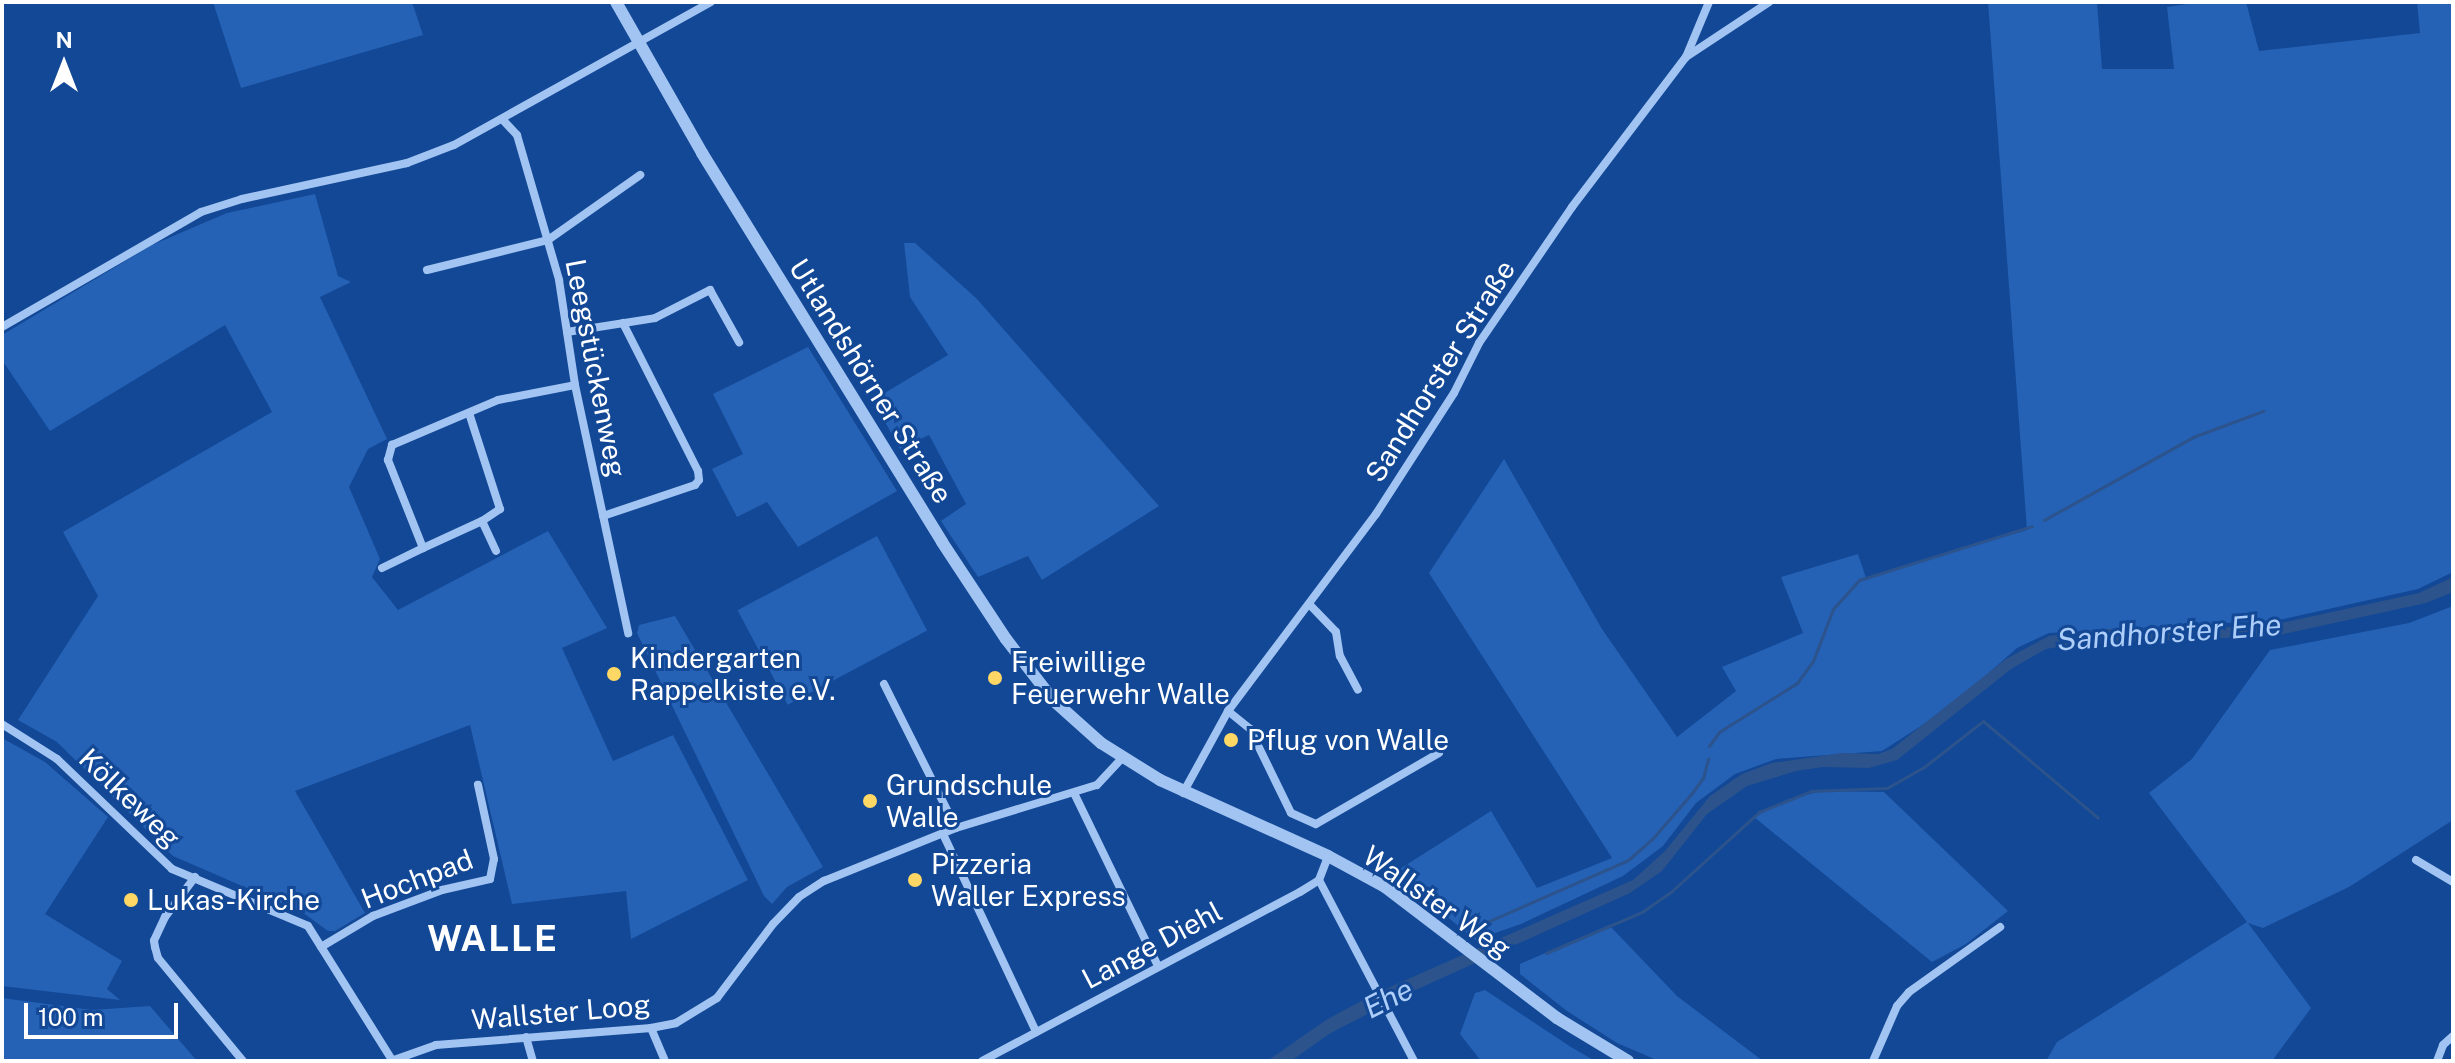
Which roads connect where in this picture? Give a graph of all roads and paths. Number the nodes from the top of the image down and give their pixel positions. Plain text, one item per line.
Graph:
1 (616, 2) edge
2 (711, 2) edge
3 (1709, 2) edge
4 (1769, 2) edge
5 (637, 41) junction
6 (1686, 57) junction
7 (502, 119) junction
8 (640, 175) dead end
9 (548, 240) junction
10 (427, 270) dead end
11 (623, 323) junction
12 (2, 327) edge
13 (567, 332) junction
14 (739, 342) dead end
15 (575, 385) junction
16 (469, 413) junction
17 (603, 516) junction
18 (482, 521) junction
19 (423, 548) junction
20 (496, 551) dead end
21 (382, 568) dead end
22 (1310, 605) junction
23 (628, 633) dead end
24 (884, 684) dead end
25 (1358, 690) dead end
26 (1228, 711) junction
27 (2, 724) edge
28 (1439, 753) dead end
29 (1122, 758) junction
30 (478, 785) dead end
31 (1074, 793) junction
32 (1183, 793) junction
33 (956, 828) junction
34 (943, 834) junction
35 (1328, 856) junction
36 (2416, 860) dead end
37 (195, 877) junction
38 (1319, 880) junction
39 (2453, 882) edge
40 (2000, 927) dead end
41 (321, 947) junction
42 (1158, 966) junction
43 (651, 1028) junction
44 (1036, 1032) junction
45 (2453, 1036) edge
46 (526, 1037) junction
47 (243, 1061) edge
48 (391, 1061) edge
49 (533, 1061) edge
50 (665, 1061) edge
51 (982, 1061) edge
52 (1414, 1061) edge
53 (1628, 1061) edge
54 (1873, 1061) edge
55 (2437, 1061) edge

1 - 5 street, Utlandshörner Straße
2 - 5 street
3 - 6 street
4 - 6 street, Sandhorster Straße
5 - 7 street
5 - 29 street, Utlandshörner Straße
6 - 22 street, Sandhorster Straße
7 - 9 street, Leegstückenweg
7 - 12 street
8 - 9 street
9 - 10 street
9 - 13 street, Leegstückenweg
11 - 13 street
11 - 14 street
11 - 17 street
13 - 15 street, Leegstückenweg
15 - 16 street
15 - 17 street, Leegstückenweg
16 - 18 street
16 - 19 street
17 - 23 street, Leegstückenweg
18 - 19 street
18 - 20 street
19 - 21 street
22 - 25 street
22 - 26 street, Sandhorster Straße
24 - 33 street
26 - 28 street
26 - 32 street, Sandhorster Straße
27 - 37 street, Kölkeweg
29 - 31 street, Wallster Loog
29 - 32 street, Wallster Weg
30 - 41 street, Hochpad
31 - 33 street, Wallster Loog
31 - 42 street
32 - 35 street, Wallster Weg
33 - 34 street, Wallster Loog
34 - 43 street, Wallster Loog
34 - 44 street
35 - 38 street
35 - 53 street, Wallster Weg
36 - 39 street
37 - 41 street, Kölkeweg
37 - 47 street
38 - 42 street, Lange Diehl
38 - 52 street
40 - 54 street
41 - 48 street, Kölkeweg
42 - 44 street, Lange Diehl
43 - 46 street, Wallster Loog
43 - 50 street
44 - 51 street, Lange Diehl
45 - 55 street
46 - 48 street, Wallster Loog
46 - 49 street

